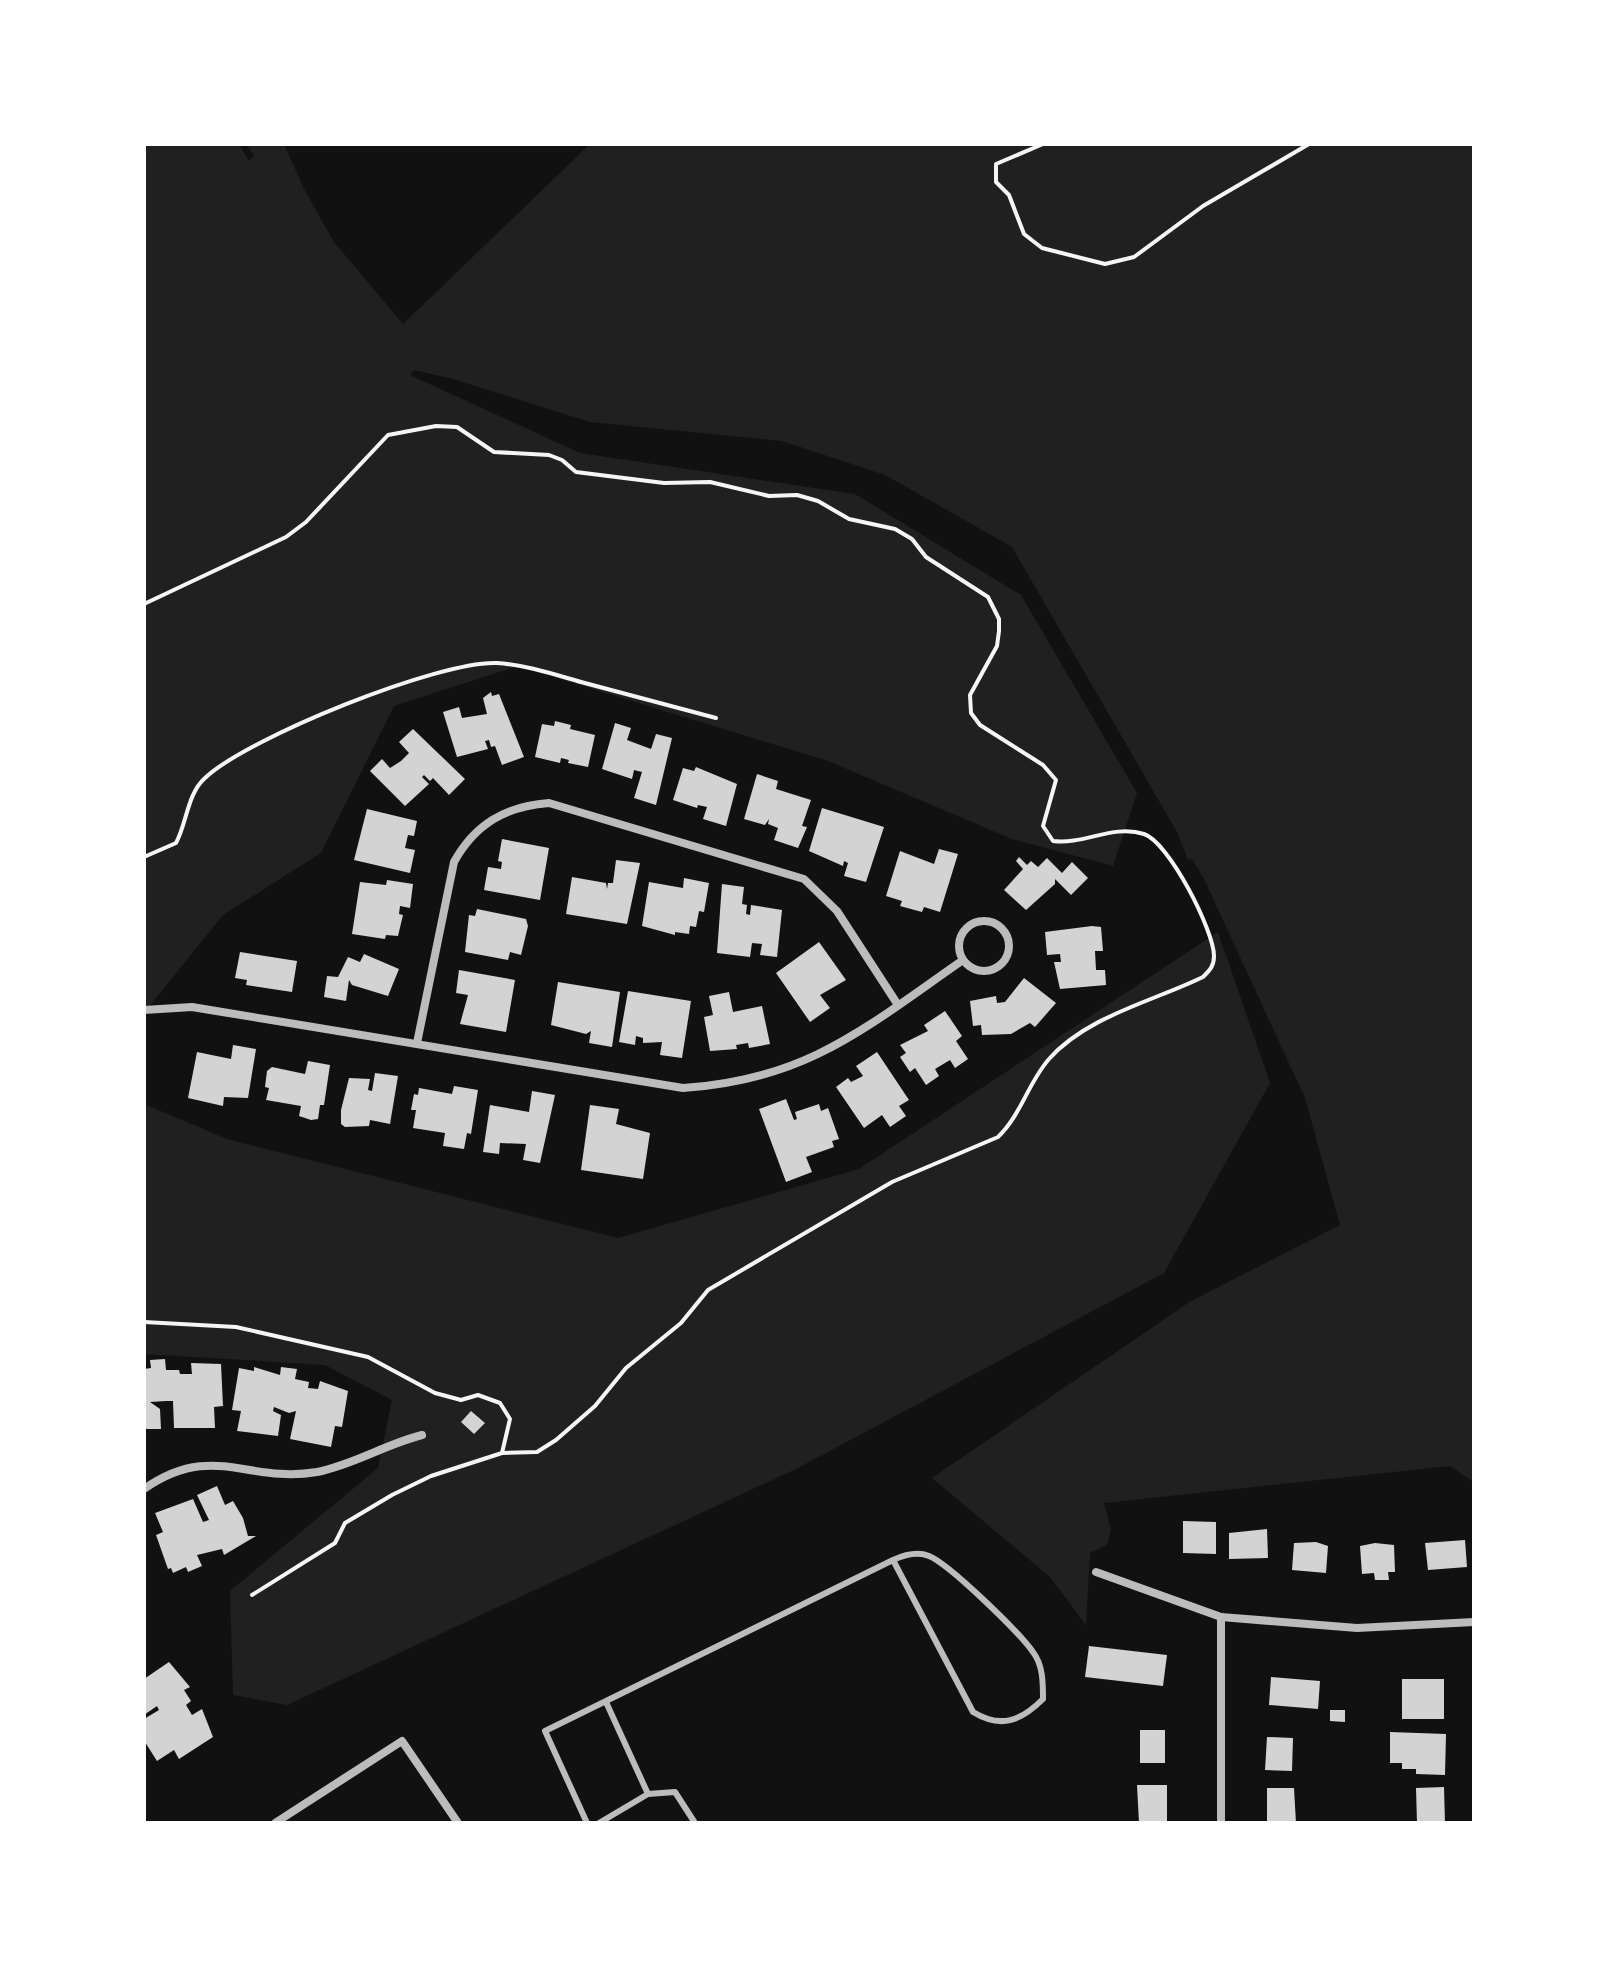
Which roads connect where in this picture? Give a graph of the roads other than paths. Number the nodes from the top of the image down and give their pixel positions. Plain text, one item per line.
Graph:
1 (963, 960) junction
2 (898, 1005) junction
3 (144, 1010) edge
4 (417, 1043) junction
5 (422, 1435) dead end
6 (144, 1489) edge
7 (893, 1560) junction
8 (1096, 1572) dead end
9 (1221, 1617) junction
10 (1474, 1622) edge
11 (606, 1702) junction
12 (648, 1794) junction
13 (275, 1823) edge
14 (458, 1823) edge
15 (587, 1823) edge
16 (599, 1823) edge
17 (695, 1823) edge
18 (1221, 1823) edge

1 - 1 street
1 - 2 street
2 - 4 street
2 - 4 street
3 - 4 street
5 - 6 street
7 - 7 lane
7 - 11 lane
8 - 9 street
9 - 10 street
9 - 18 street
11 - 12 lane
11 - 15 lane
12 - 16 lane
12 - 17 lane
13 - 14 street

